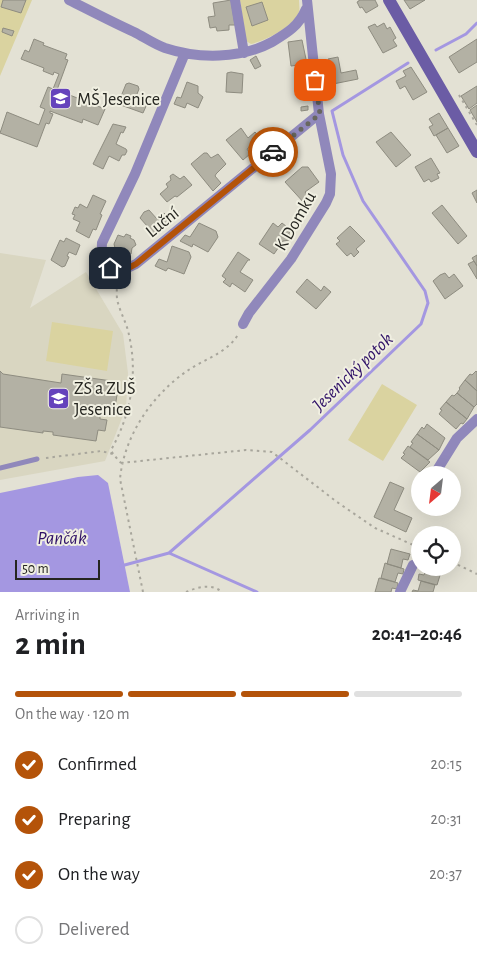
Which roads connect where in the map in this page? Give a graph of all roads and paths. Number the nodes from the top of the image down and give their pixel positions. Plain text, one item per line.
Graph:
1 (69, 0) edge
2 (235, 0) edge
3 (389, 0) edge
4 (307, 3) edge
5 (184, 53) junction
6 (244, 53) junction
7 (459, 95) dead end
8 (320, 114) junction
9 (477, 125) edge
10 (477, 152) edge
11 (116, 272) junction
12 (243, 324) joint
13 (477, 419) edge
14 (113, 454) junction
15 (38, 460) joint
16 (122, 463) junction
17 (440, 466) edge
18 (0, 468) edge
19 (411, 544) edge
20 (461, 566) edge
21 (411, 569) edge
22 (477, 574) edge
23 (143, 592) edge
24 (186, 592) edge
25 (222, 592) edge
26 (400, 592) edge

1 - 5 street
2 - 6 street
3 - 10 main road
4 - 6 street
4 - 8 street, K Domku
5 - 6 street
5 - 11 street
7 - 9 path
8 - 11 street, Luční
8 - 12 street, K Domku
11 - 14 path
12 - 16 path
13 - 17 street
14 - 15 path
14 - 16 path
15 - 18 lane
16 - 19 path
16 - 23 path
20 - 22 path
21 - 26 street
24 - 25 path

